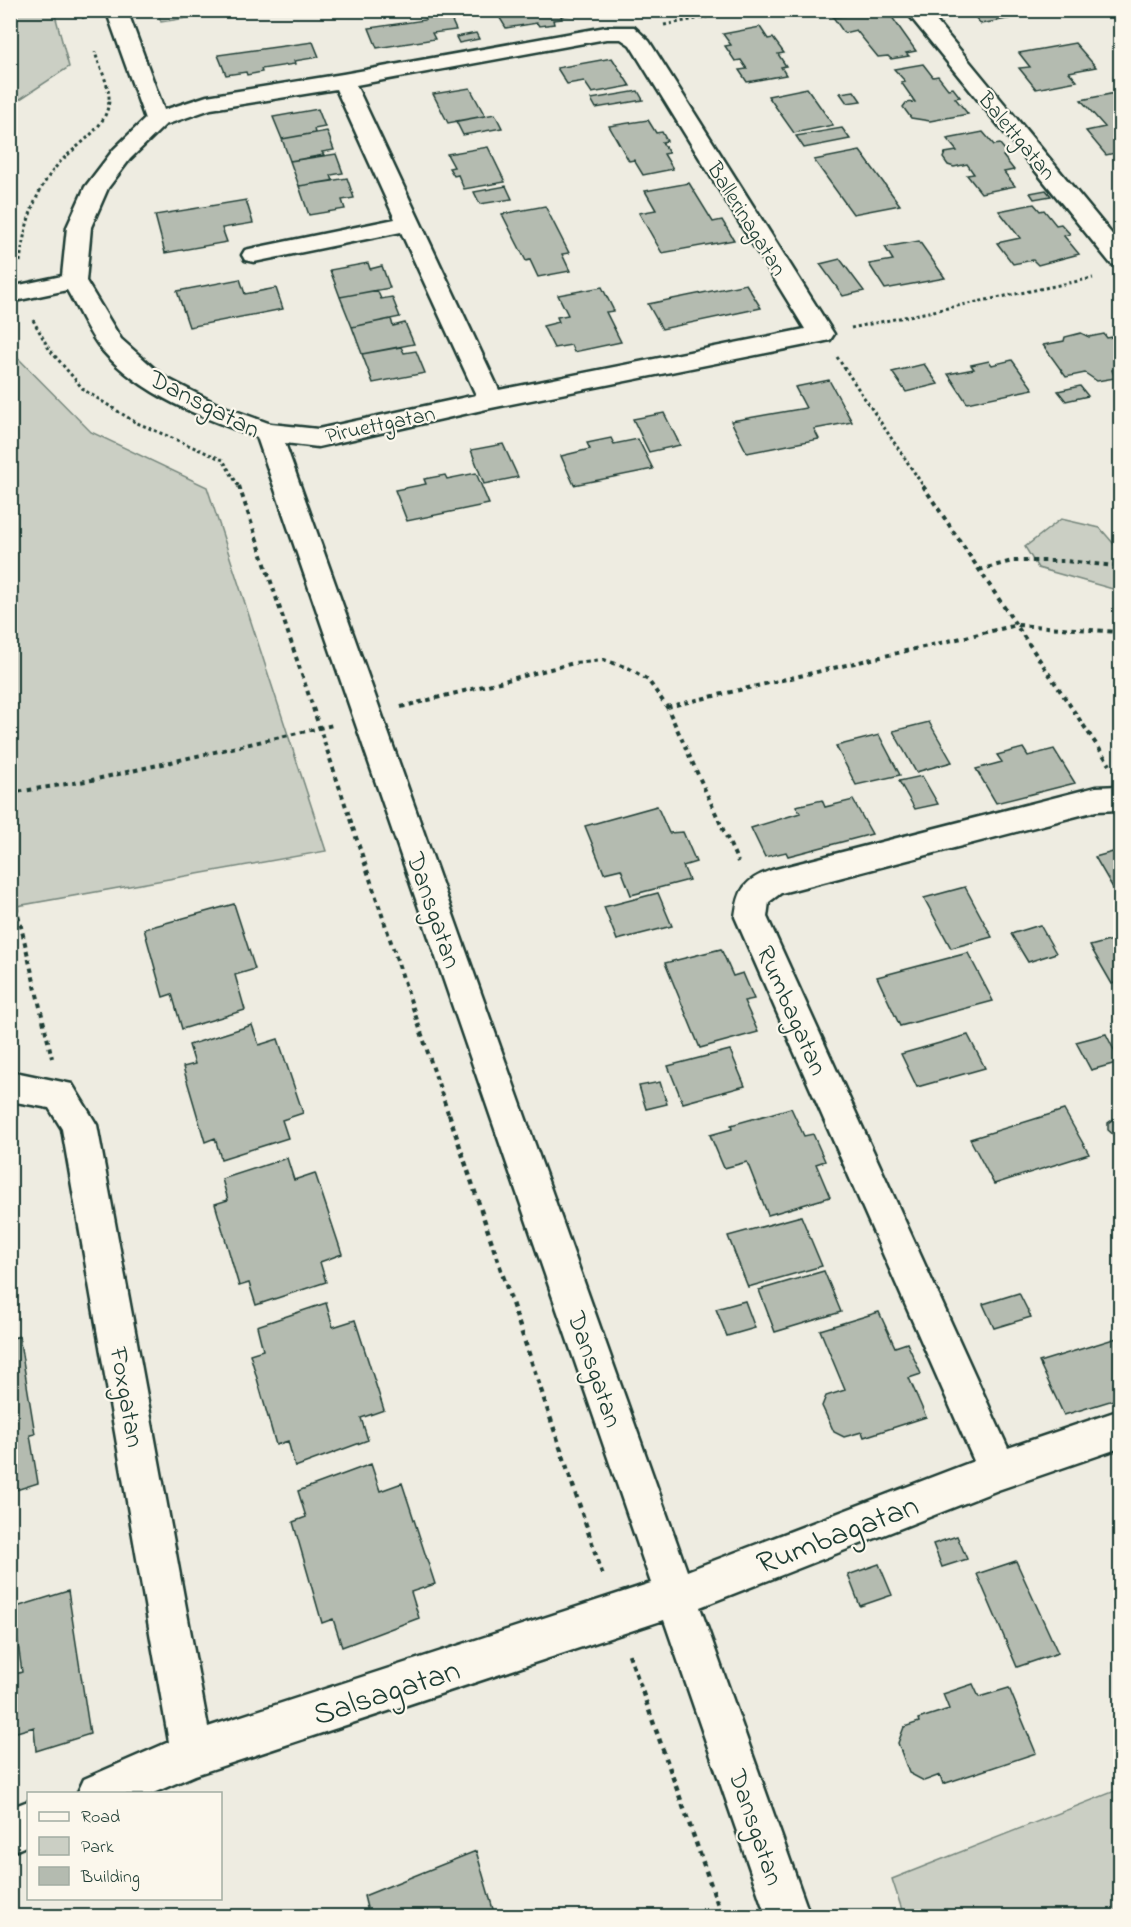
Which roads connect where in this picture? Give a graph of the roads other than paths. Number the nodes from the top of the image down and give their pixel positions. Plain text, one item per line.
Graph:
1 (116, 10) edge
2 (915, 10) edge
3 (343, 81) junction
4 (157, 120) junction
5 (409, 223) junction
6 (254, 255) dead end
7 (1120, 259) edge
8 (74, 281) junction
9 (14, 294) edge
10 (491, 400) junction
11 (268, 432) junction
12 (1117, 784) edge
13 (10, 1086) edge
14 (1120, 1429) edge
15 (998, 1471) junction
16 (675, 1596) junction
17 (192, 1754) junction
18 (104, 1792) edge
19 (27, 1823) edge
20 (10, 1831) edge
21 (788, 1917) edge

1 - 4 street
2 - 7 street, Balettgatan
3 - 4 street
3 - 5 street
3 - 10 street, Ballerinagatan
4 - 8 street
5 - 6 street
5 - 10 street
8 - 9 street
8 - 11 street, Dansgatan
10 - 11 street, Piruettgatan
11 - 16 street, Dansgatan
12 - 15 street, Rumbagatan
13 - 17 street, Foxgatan
14 - 15 street, Rumbagatan
15 - 16 street, Rumbagatan
16 - 17 street, Salsagatan
16 - 21 street, Dansgatan
17 - 18 street, Salsagatan
19 - 20 street

